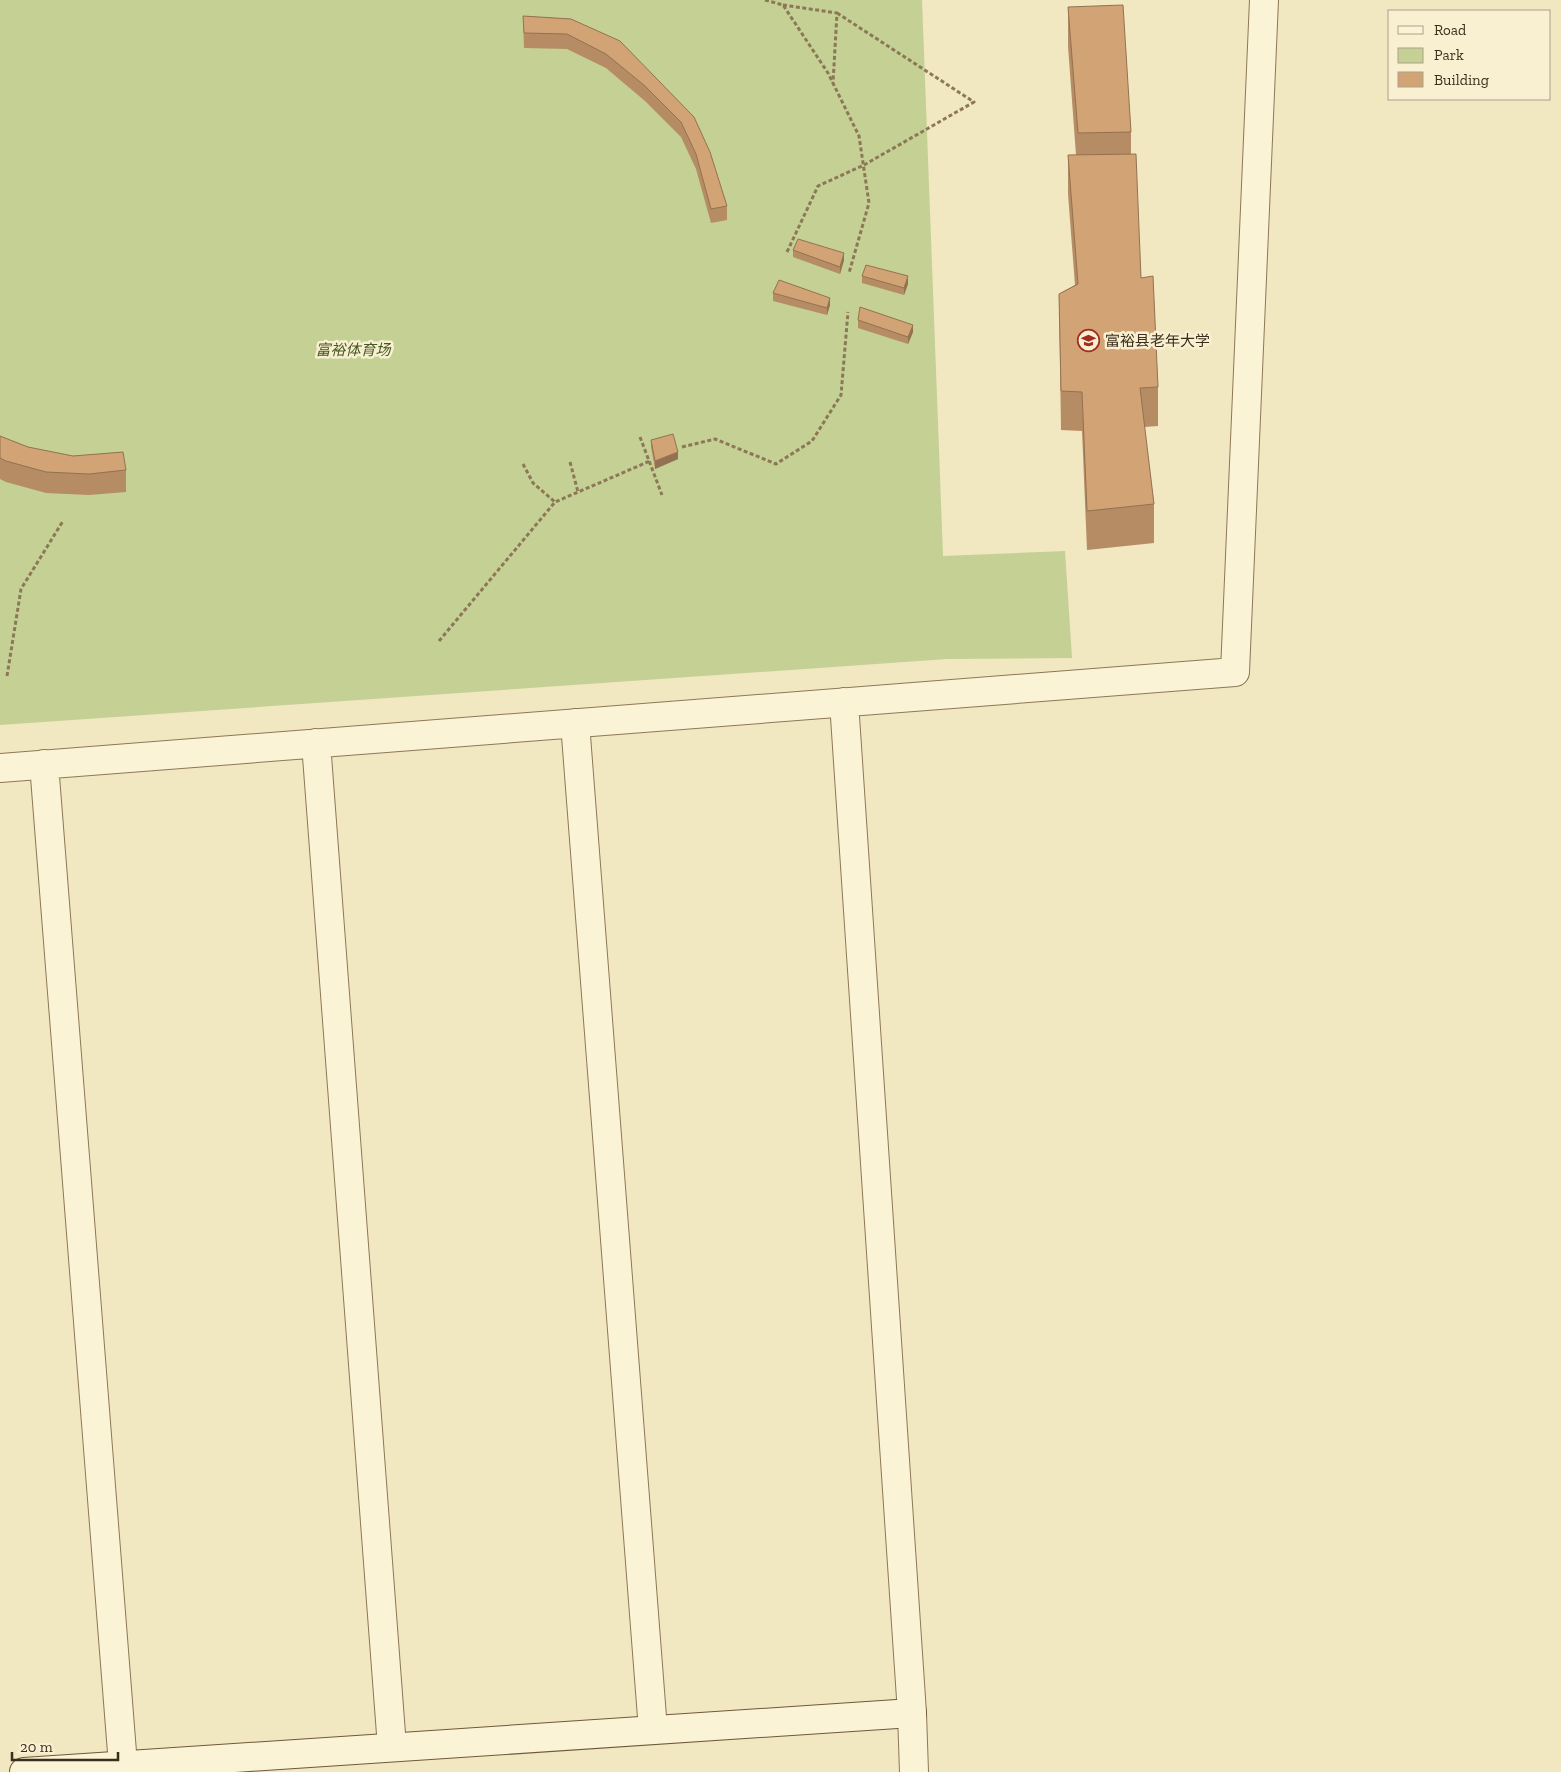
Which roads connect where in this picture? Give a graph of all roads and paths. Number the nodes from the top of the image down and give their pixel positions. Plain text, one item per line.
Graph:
1 (764, 0) edge
2 (1264, 0) edge
3 (783, 5) junction
4 (837, 14) junction
5 (833, 84) junction
6 (864, 165) junction
7 (787, 252) dead end
8 (849, 273) dead end
9 (848, 312) dead end
10 (640, 437) dead end
11 (682, 447) dead end
12 (650, 461) junction
13 (570, 462) dead end
14 (523, 464) dead end
15 (578, 492) junction
16 (662, 494) dead end
17 (555, 502) junction
18 (64, 521) dead end
19 (439, 641) dead end
20 (6, 676) dead end
21 (844, 702) junction
22 (575, 723) junction
23 (316, 743) junction
24 (44, 764) junction
25 (0, 768) edge
26 (912, 1713) junction
27 (653, 1730) junction
28 (392, 1748) junction
29 (123, 1765) junction
30 (24, 1772) edge
31 (914, 1772) edge

1 - 3 path
2 - 21 street
3 - 4 path
3 - 5 path
4 - 5 path
4 - 6 path
5 - 6 path
6 - 7 path
6 - 8 path
9 - 11 path
10 - 12 path
12 - 15 path
12 - 16 path
13 - 15 path
14 - 17 path
15 - 17 path
17 - 19 path
18 - 20 path
21 - 22 street
21 - 26 street
22 - 23 street
22 - 27 street
23 - 24 street
23 - 28 street
24 - 25 street
24 - 29 street
26 - 27 street
26 - 31 street
27 - 28 street
28 - 29 street
29 - 30 street

